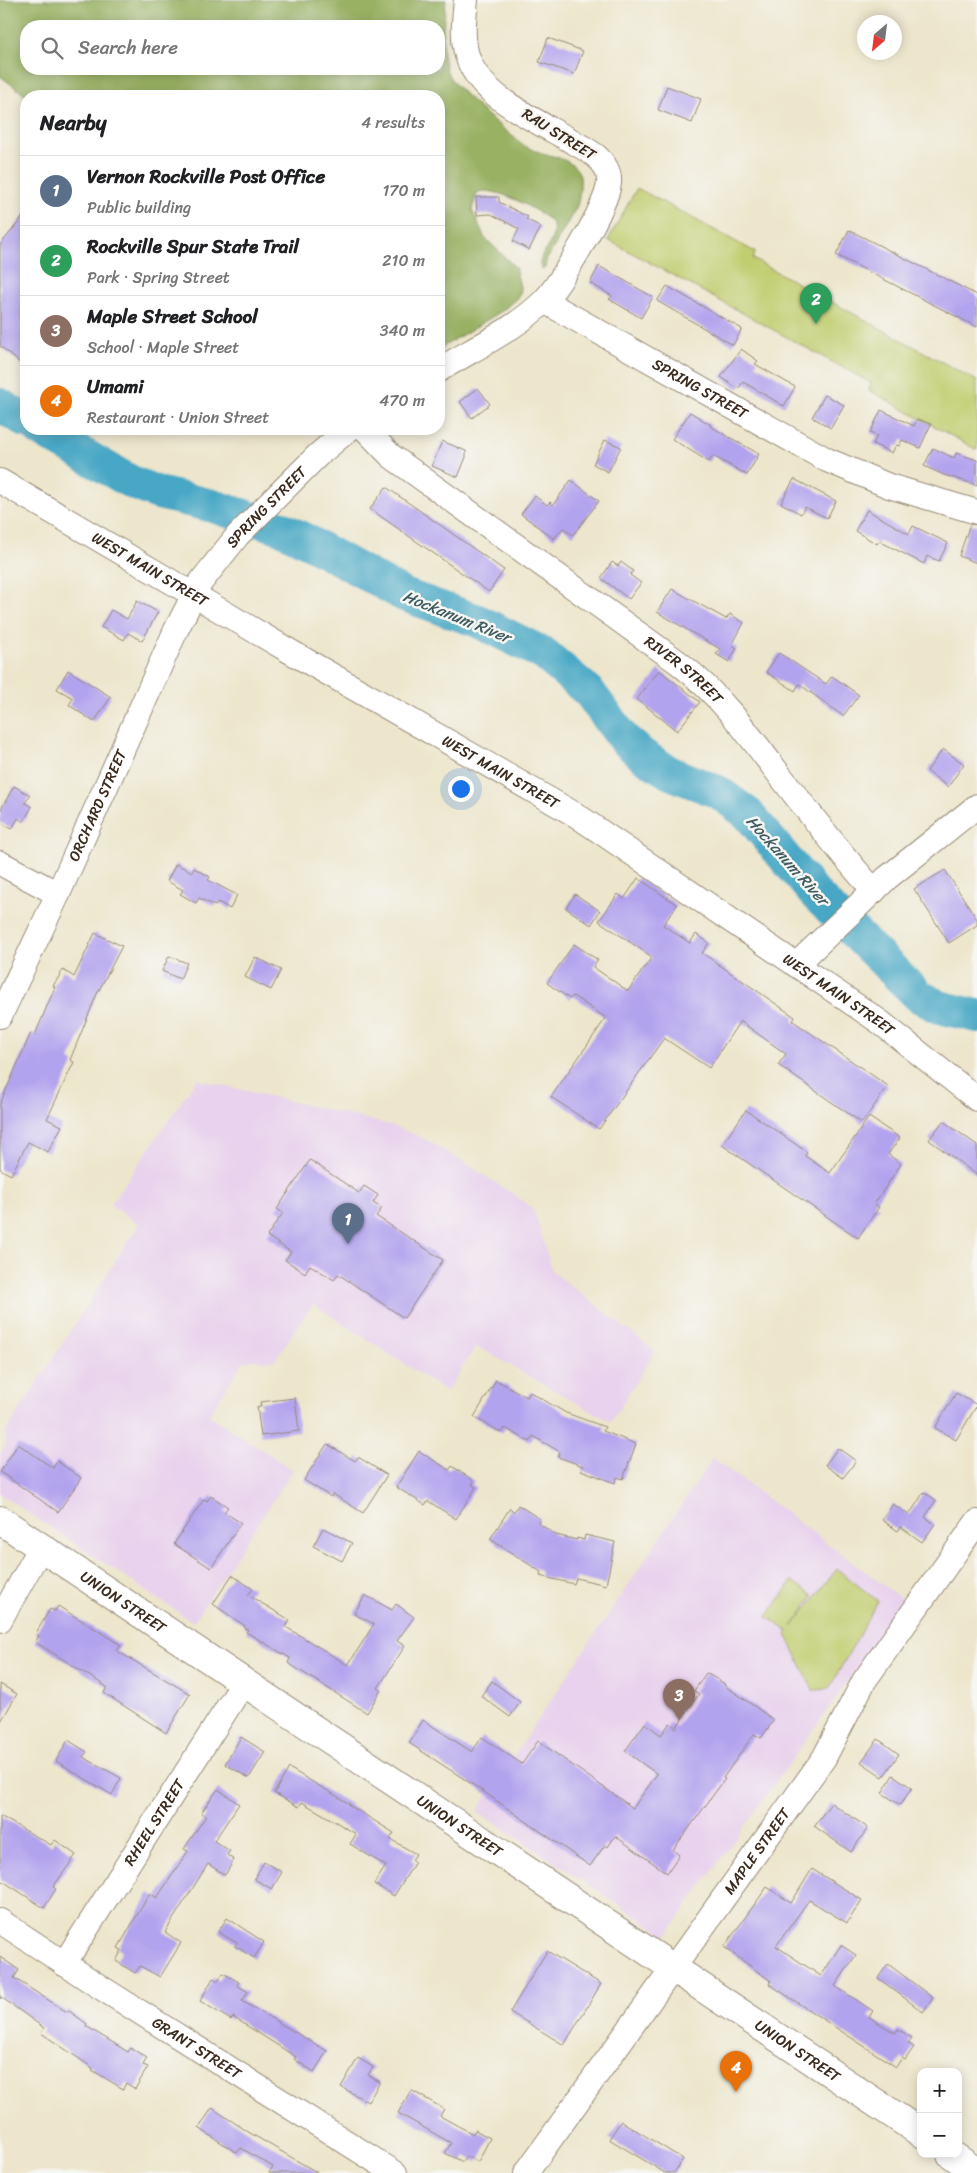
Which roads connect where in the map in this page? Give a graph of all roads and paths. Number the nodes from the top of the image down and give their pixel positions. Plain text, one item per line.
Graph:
1 (466, 0) edge
2 (544, 301) junction
3 (445, 366) edge
4 (342, 435) edge
5 (371, 435) edge
6 (0, 481) edge
7 (977, 512) edge
8 (194, 594) junction
9 (977, 806) edge
10 (0, 863) edge
11 (58, 894) junction
12 (867, 897) junction
13 (796, 965) junction
14 (0, 1016) edge
15 (977, 1099) edge
16 (0, 1520) edge
17 (977, 1522) edge
18 (41, 1547) junction
19 (0, 1620) edge
20 (244, 1682) junction
21 (0, 1921) edge
22 (64, 1964) junction
23 (674, 1967) junction
24 (917, 2130) edge
25 (957, 2158) edge
26 (977, 2172) edge
27 (395, 2173) edge
28 (526, 2173) edge

1 - 2 street, RAU STREET
2 - 3 street
2 - 7 street, SPRING STREET
4 - 8 street, SPRING STREET
5 - 12 street, RIVER STREET
6 - 8 street, WEST MAIN STREET
8 - 11 street, ORCHARD STREET
8 - 13 street, WEST MAIN STREET
9 - 12 street
10 - 11 street
11 - 14 street, ORCHARD STREET
12 - 13 street
13 - 15 street, WEST MAIN STREET
16 - 18 main road, UNION STREET
17 - 23 street, MAPLE STREET
18 - 19 street
18 - 20 main road, UNION STREET
20 - 22 street, RHEEL STREET
20 - 23 main road, UNION STREET
21 - 22 street, GRANT STREET
22 - 27 street, GRANT STREET
23 - 24 main road, UNION STREET
23 - 28 street, MAPLE STREET
25 - 26 main road

